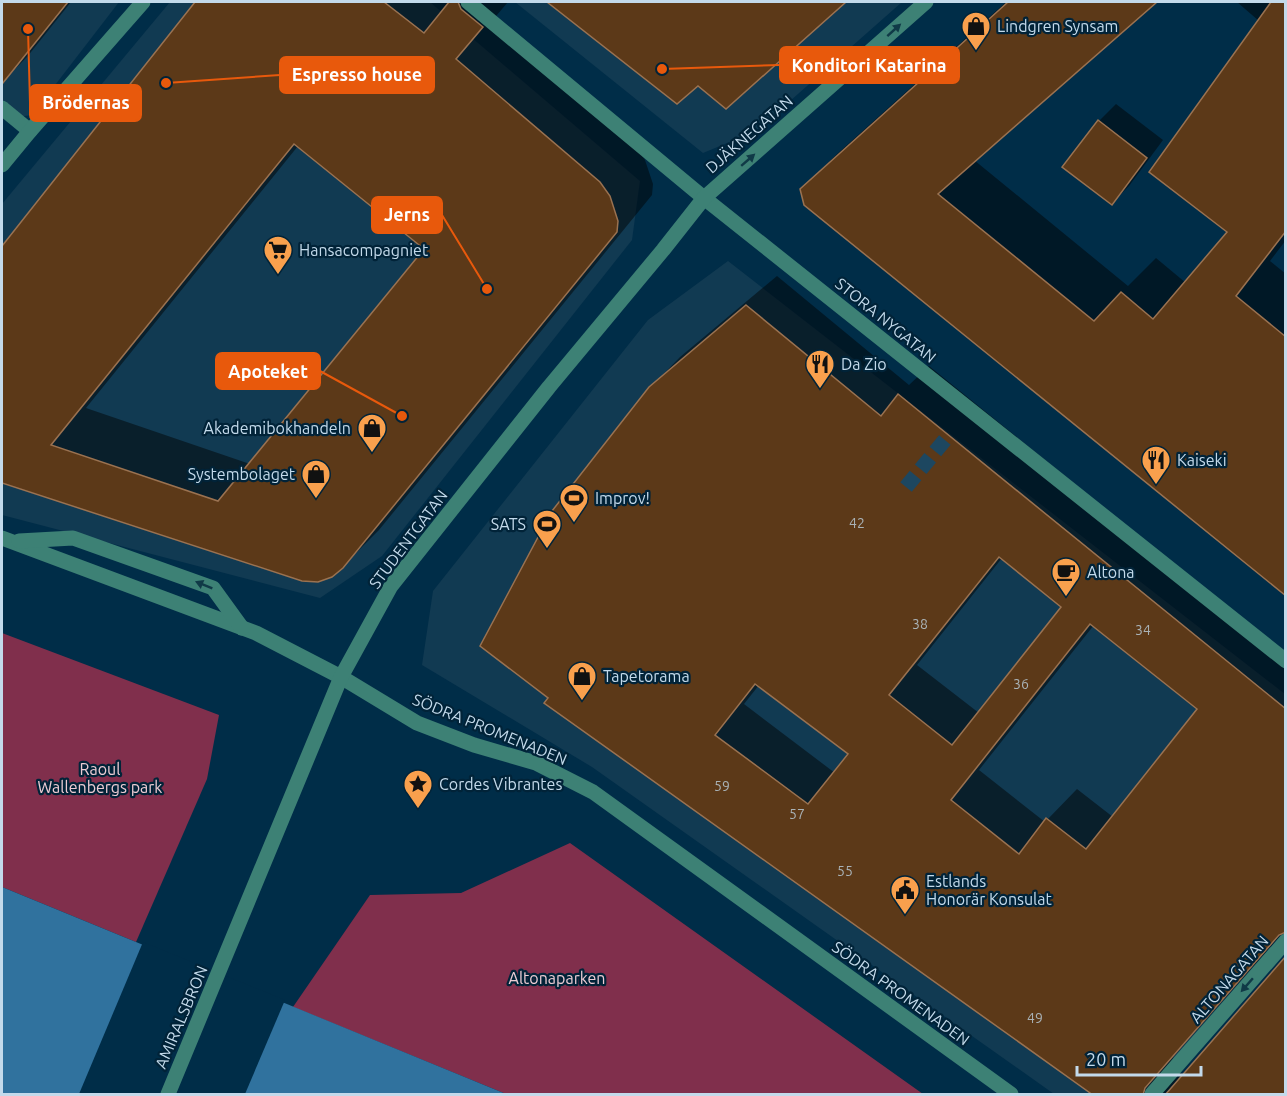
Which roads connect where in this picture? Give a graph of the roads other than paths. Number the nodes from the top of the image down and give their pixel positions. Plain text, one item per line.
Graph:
1 (143, 2) edge
2 (468, 2) edge
3 (926, 2) edge
4 (2, 108) edge
5 (30, 130) junction
6 (2, 165) edge
7 (704, 198) junction
8 (7, 540) edge
9 (242, 628) junction
10 (1286, 661) edge
11 (341, 677) junction
12 (1286, 941) edge
13 (227, 953) joint
14 (168, 1095) edge
15 (1011, 1095) edge
16 (1152, 1095) edge

1 - 5 street
2 - 7 street, STORA NYGATAN
7 -> 3 street, DJÄKNEGATAN
4 - 5 street
5 - 6 street
7 - 10 street, STORA NYGATAN
7 - 11 street, STUDENTGATAN
8 - 9 street, SÖDRA PROMENADEN
9 -> 8 street
9 - 11 street, SÖDRA PROMENADEN
11 - 13 street, STUDENTGATAN
11 - 15 street, SÖDRA PROMENADEN
12 -> 16 street, ALTONAGATAN
13 - 14 street, AMIRALSBRON

